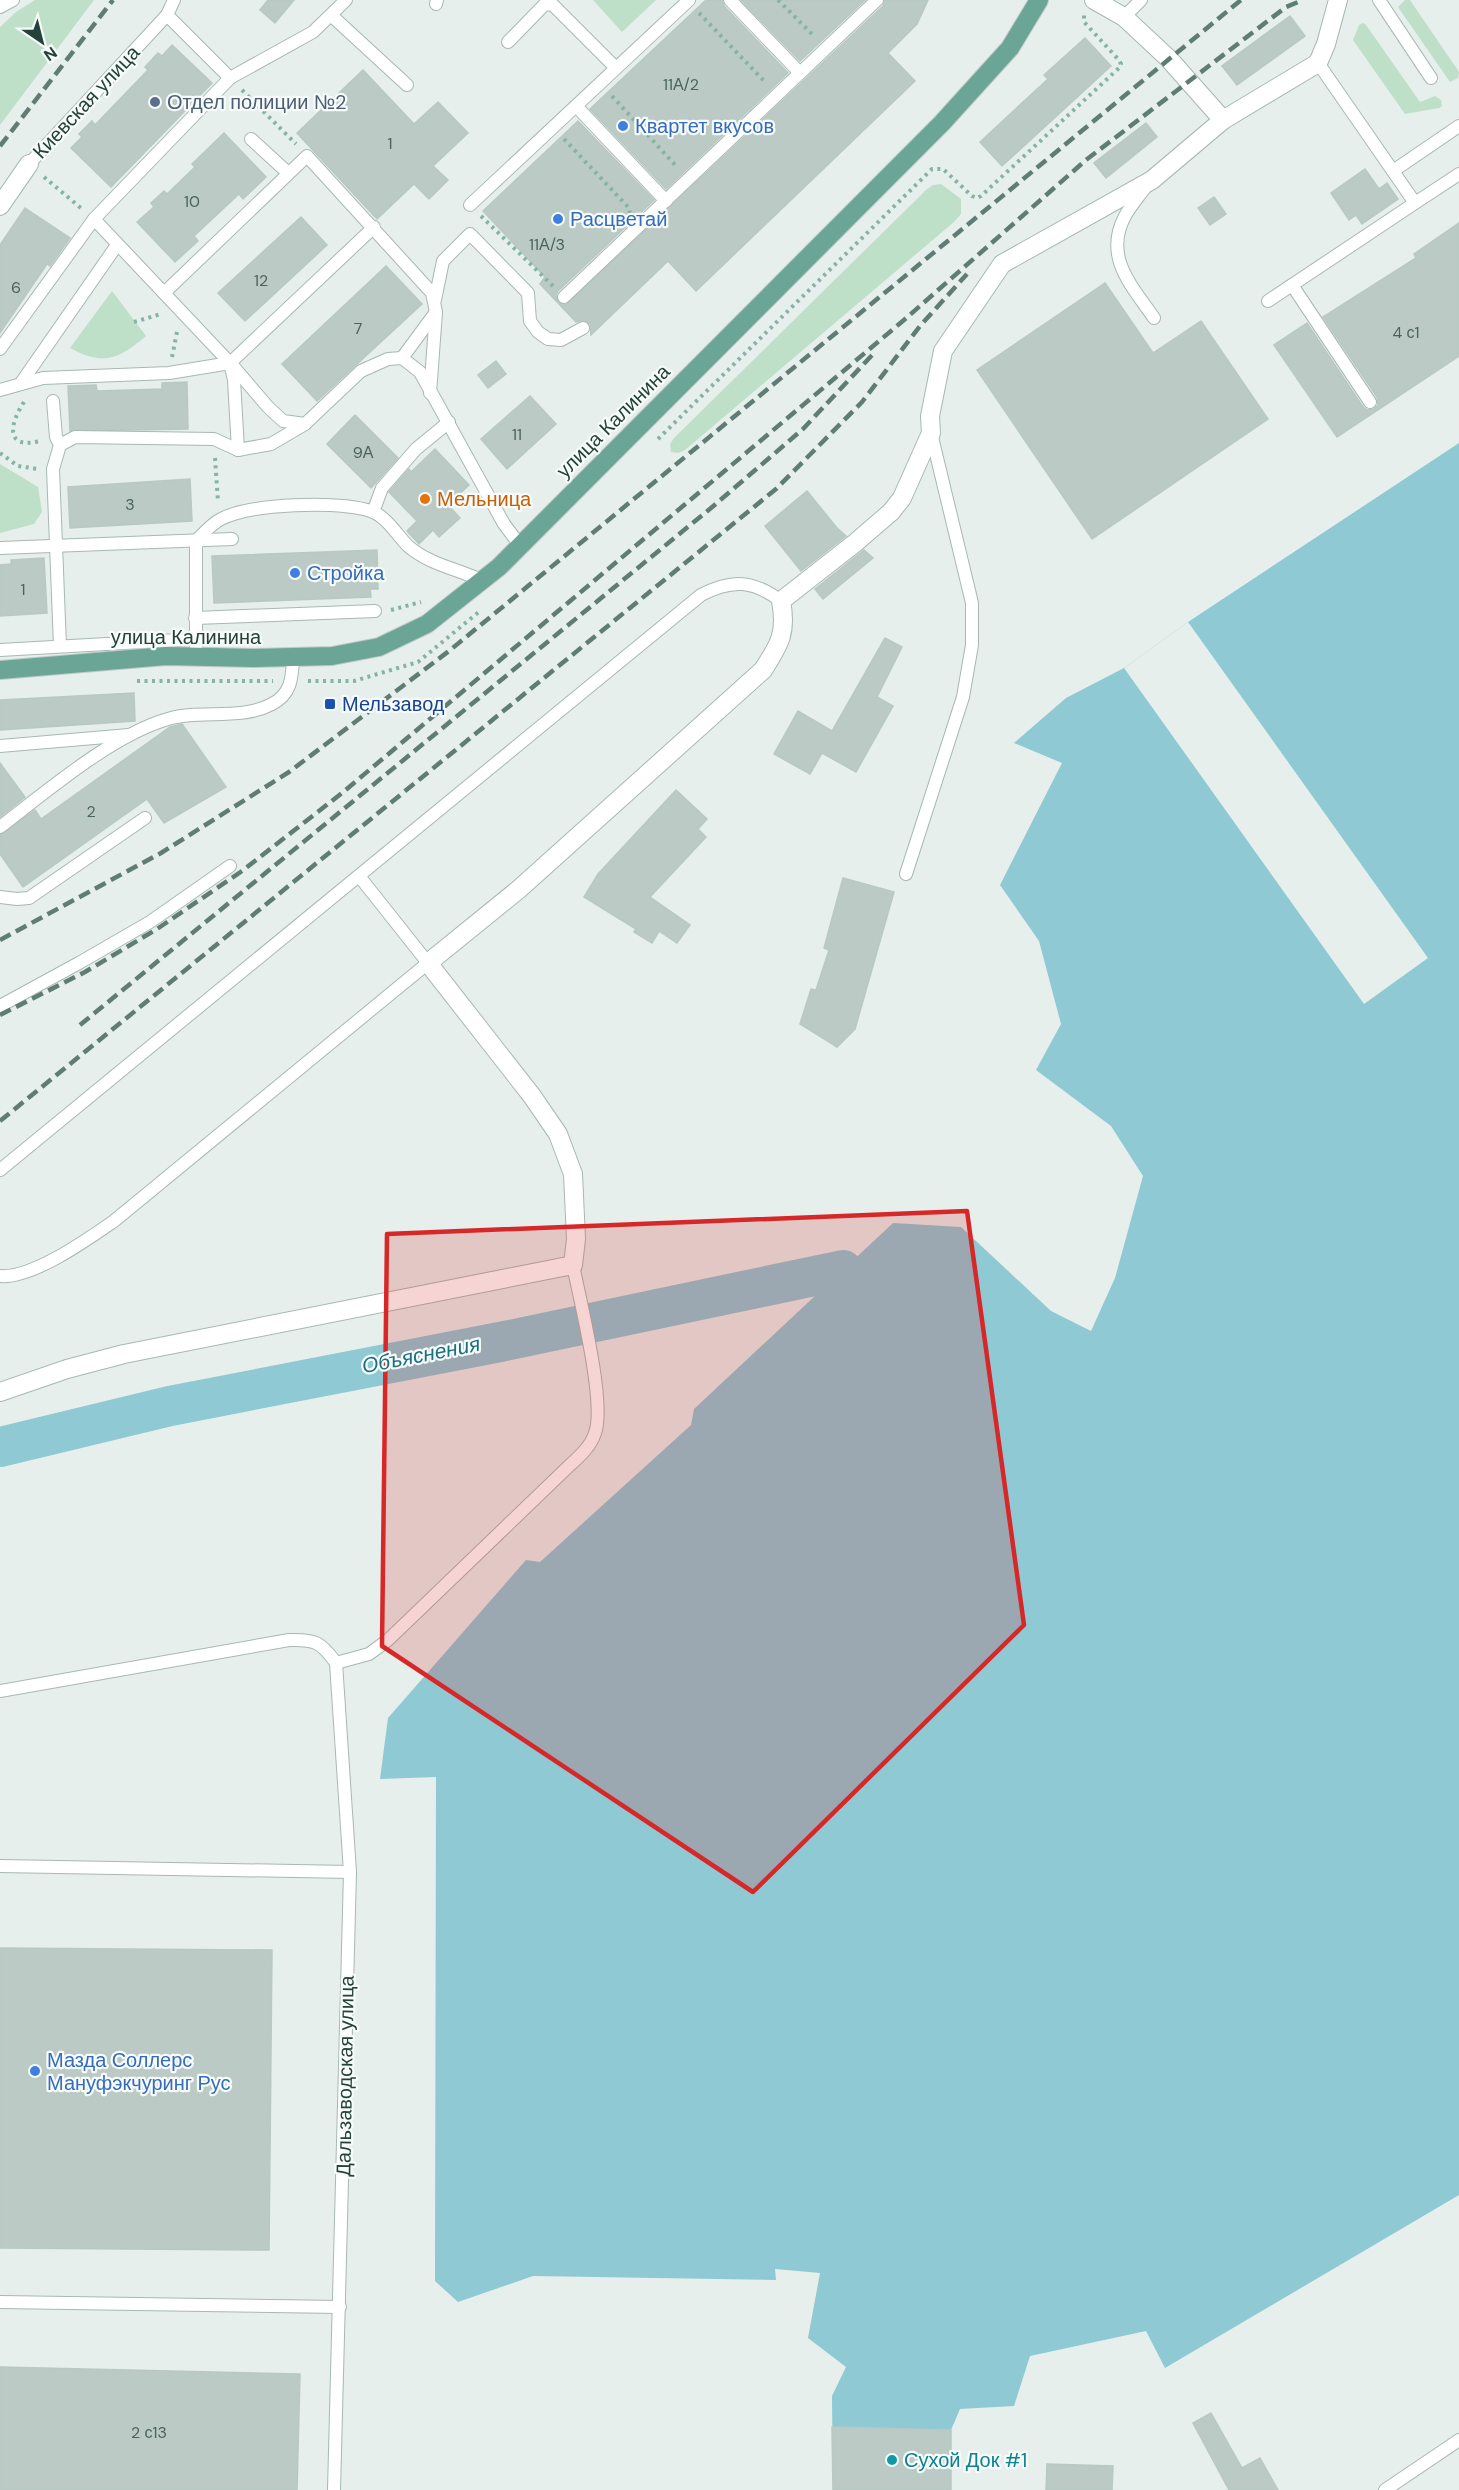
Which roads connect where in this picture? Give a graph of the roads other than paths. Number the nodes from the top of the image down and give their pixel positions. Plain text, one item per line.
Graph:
1 (174, 0) edge
2 (346, 0) edge
3 (730, 0) edge
4 (877, 0) edge
5 (1039, 0) edge
6 (1094, 0) edge
7 (1141, 0) edge
8 (1379, 0) edge
9 (689, 1) edge
10 (1342, 2) edge
11 (167, 15) junction
12 (332, 16) junction
13 (1124, 17) junction
14 (508, 42) dead end
15 (1318, 63) junction
16 (616, 68) junction
17 (800, 73) junction
18 (230, 78) junction
19 (1431, 78) dead end
20 (407, 85) dead end
21 (576, 106) junction
22 (1223, 120) junction
23 (1459, 126) edge
24 (251, 139) dead end
25 (29, 164) joint
26 (1393, 171) junction
27 (287, 172) junction
28 (1459, 174) edge
29 (1152, 180) junction
30 (666, 201) junction
31 (1415, 203) junction
32 (470, 205) road end
33 (0, 206) edge
34 (94, 219) junction
35 (374, 227) junction
36 (117, 245) junction
37 (1292, 285) junction
38 (164, 293) junction
39 (564, 297) dead end
40 (1268, 301) dead end
41 (436, 306) junction
42 (1154, 318) dead end
43 (583, 328) dead end
44 (0, 349) edge
45 (402, 358) junction
46 (230, 363) junction
47 (21, 383) junction
48 (0, 390) edge
49 (430, 393) junction
50 (53, 400) dead end
51 (1370, 402) dead end
52 (449, 422) junction
53 (305, 424) junction
54 (931, 433) junction
55 (58, 441) junction
56 (238, 450) junction
57 (373, 512) junction
58 (232, 539) dead end
59 (196, 541) junction
60 (519, 544) junction
61 (56, 545) junction
62 (0, 548) edge
63 (483, 581) junction
64 (781, 601) junction
65 (375, 611) dead end
66 (195, 618) junction
67 (60, 646) junction
68 (195, 648) junction
69 (0, 650) edge
70 (293, 659) junction
71 (0, 670) edge
72 (130, 735) junction
73 (0, 746) edge
74 (145, 818) dead end
75 (0, 827) edge
76 (230, 866) dead end
77 (906, 874) dead end
78 (359, 876) junction
79 (0, 897) edge
80 (428, 963) junction
81 (0, 1006) edge
82 (0, 1170) edge
83 (573, 1265) junction
84 (0, 1276) edge
85 (0, 1392) edge
86 (336, 1663) junction
87 (0, 1691) edge
88 (0, 1866) edge
89 (350, 1872) junction
90 (0, 2302) edge
91 (340, 2307) junction
92 (1459, 2440) edge
93 (334, 2490) edge
94 (1385, 2490) edge

1 - 11 lane, Киевская улица
2 - 12 lane
3 - 17 lane
4 - 17 lane
5 - 60 main road, улица Калинина
6 - 13 street
7 - 13 lane
8 - 19 lane
9 - 16 lane
10 - 15 street
11 - 18 lane
11 - 25 lane, Киевская улица
12 - 18 lane
12 - 20 lane
13 - 22 street
14 - 16 lane
15 - 22 street
15 - 26 lane
16 - 21 lane
17 - 30 lane
18 - 34 lane
21 - 30 lane
21 - 32 lane
22 - 29 street
23 - 26 lane
24 - 27 lane
25 - 33 street, Киевская улица
26 - 31 lane
27 - 35 lane
27 - 38 lane
28 - 31 lane
29 - 42 lane
29 - 54 street
30 - 39 lane
31 - 37 lane
34 - 36 lane
34 - 44 lane
35 - 41 lane
35 - 46 lane
36 - 38 lane
36 - 47 lane
37 - 40 lane
37 - 51 lane
38 - 46 lane
41 - 43 lane
41 - 45 lane
41 - 49 lane
45 - 49 lane
45 - 53 lane
46 - 47 lane
46 - 53 lane
46 - 56 lane
47 - 48 lane
49 - 52 lane
50 - 55 lane
52 - 57 lane
52 - 60 lane
53 - 56 lane
54 - 64 street
54 - 77 lane
55 - 56 lane
55 - 61 lane
57 - 59 lane
57 - 63 lane
58 - 59 lane
59 - 61 lane
59 - 66 lane
60 - 63 main road, улица Калинина
61 - 62 lane
61 - 67 lane
63 - 70 main road, улица Калинина
64 - 78 lane
64 - 80 street
65 - 66 lane
66 - 68 lane
67 - 68 lane
67 - 69 lane
68 - 70 main road, улица Калинина
68 - 71 main road, улица Калинина
70 - 72 lane
72 - 73 lane
72 - 75 lane
74 - 79 lane
76 - 81 lane
78 - 80 lane
78 - 82 lane
80 - 83 street
80 - 84 lane
83 - 85 street
83 - 86 lane
86 - 87 lane
86 - 89 lane, Дальзаводская улица
88 - 89 lane
89 - 91 lane, Дальзаводская улица
90 - 91 lane
91 - 93 lane, Дальзаводская улица
92 - 94 lane

